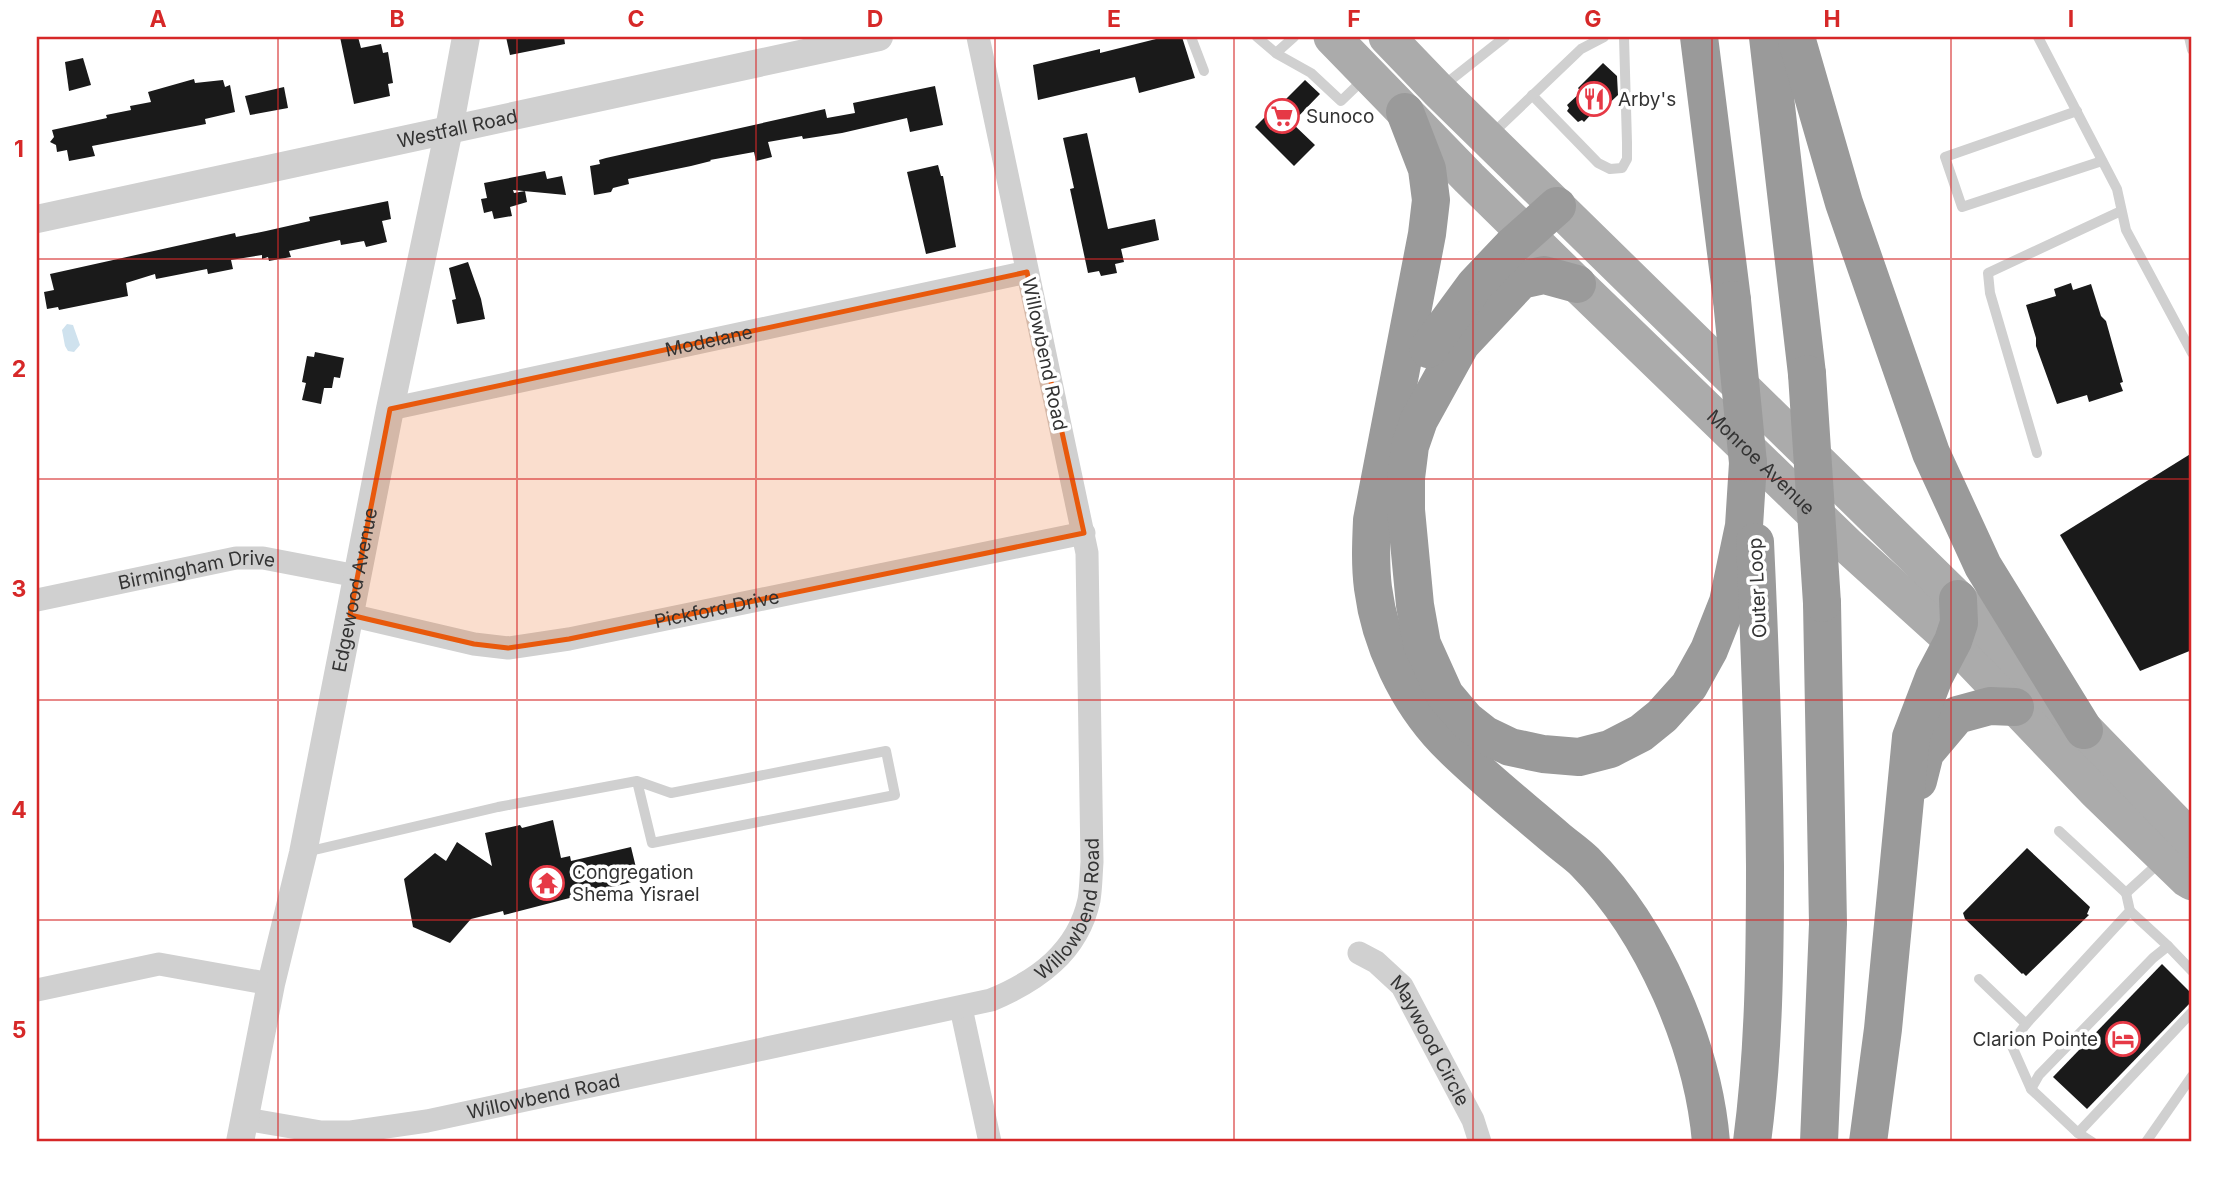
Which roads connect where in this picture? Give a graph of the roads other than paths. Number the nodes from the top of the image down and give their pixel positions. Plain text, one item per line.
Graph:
1 (466, 37) edge
2 (879, 37) edge
3 (978, 37) edge
4 (1191, 37) edge
5 (1257, 37) edge
6 (1294, 37) edge
7 (1332, 37) edge
8 (1387, 37) edge
9 (1604, 37) edge
10 (1624, 37) edge
11 (1699, 37) edge
12 (1768, 37) edge
13 (1796, 37) edge
14 (2038, 37) edge
15 (2189, 37) edge
16 (1497, 39) edge
17 (2192, 50) edge
18 (1276, 53) junction
19 (1204, 71) dead end
20 (1369, 74) junction
21 (1438, 90) junction
22 (1532, 96) junction
23 (2077, 111) junction
24 (1405, 112) junction
25 (449, 129) junction
26 (1487, 139) junction
27 (2102, 161) junction
28 (1557, 206) junction
29 (2121, 211) junction
30 (37, 219) edge
31 (1527, 234) junction
32 (1027, 272) junction
33 (1577, 284) junction
34 (2192, 354) edge
35 (390, 409) junction
36 (1390, 419) junction
37 (2037, 453) dead end
38 (1749, 532) junction
39 (1084, 533) junction
40 (356, 576) junction
41 (37, 600) edge
42 (1958, 600) junction
43 (350, 615) junction
44 (1953, 641) junction
45 (2015, 707) junction
46 (2084, 730) junction
47 (637, 781) junction
48 (2059, 831) dead end
49 (1900, 844) junction
50 (2179, 849) edge
51 (303, 853) junction
52 (2192, 882) edge
53 (2126, 892) junction
54 (2130, 911) junction
55 (2168, 946) junction
56 (1359, 953) dead end
57 (2192, 971) edge
58 (1979, 979) dead end
59 (271, 984) junction
60 (37, 990) edge
61 (961, 1008) junction
62 (2192, 1012) edge
63 (2025, 1024) junction
64 (2192, 1076) edge
65 (2031, 1088) junction
66 (2181, 1091) junction
67 (2192, 1099) edge
68 (243, 1131) edge
69 (2078, 1133) junction
70 (990, 1142) edge
71 (1480, 1142) edge
72 (1711, 1142) edge
73 (1752, 1142) edge
74 (1819, 1142) edge
75 (1868, 1142) edge
76 (2092, 1142) edge
77 (2146, 1142) edge

1 - 25 street, Edgewood Avenue
2 - 25 street, Westfall Road
3 - 32 street, Willowbend Road
4 - 19 lane
5 - 18 lane
6 - 18 lane
7 - 20 main road, Monroe Avenue
8 - 21 main road, Monroe Avenue
9 - 22 lane
10 - 22 lane
11 - 38 highway, bridge
12 - 74 highway, bridge
13 - 46 highway
14 - 23 lane
15 - 17 lane
16 - 21 lane
18 - 20 lane
20 - 24 main road, Monroe Avenue
21 - 26 main road, Monroe Avenue
22 - 26 lane
23 - 27 lane
23 - 27 lane
24 - 31 main road, Monroe Avenue
24 - 36 highway
25 - 30 street, Westfall Road
25 - 35 street, Edgewood Avenue
26 - 28 main road, Monroe Avenue
27 - 29 lane
28 - 31 highway
28 - 42 main road, Monroe Avenue
29 - 34 lane
29 - 37 lane
31 - 33 main road, Monroe Avenue
31 - 36 highway
32 - 35 street, Modelane
32 - 39 street, Willowbend Road
33 - 38 highway
33 - 44 main road, Monroe Avenue
35 - 40 street, Edgewood Avenue
36 - 72 highway
38 - 73 highway, Outer Loop
39 - 43 street, Pickford Drive
39 - 61 street, Willowbend Road
40 - 41 street, Birmingham Drive
40 - 43 street, Edgewood Avenue
42 - 44 highway
42 - 46 main road, Monroe Avenue
43 - 51 street, Edgewood Avenue
44 - 45 main road, Monroe Avenue
44 - 49 highway
45 - 49 highway
45 - 50 main road, Monroe Avenue
46 - 50 main road, Monroe Avenue
47 - 47 lane
47 - 51 lane
48 - 53 lane
49 - 75 highway
50 - 52 main road, Monroe Avenue
50 - 53 lane
51 - 59 street, Edgewood Avenue
53 - 54 lane
54 - 55 lane
54 - 63 lane
55 - 57 lane
55 - 65 lane
56 - 71 street, Maywood Circle
58 - 63 lane
59 - 60 street
59 - 68 street, Edgewood Avenue
61 - 68 street, Willowbend Road
61 - 70 street
62 - 69 lane
63 - 65 lane
64 - 66 lane
65 - 69 lane
66 - 67 lane
66 - 77 lane
69 - 76 lane

